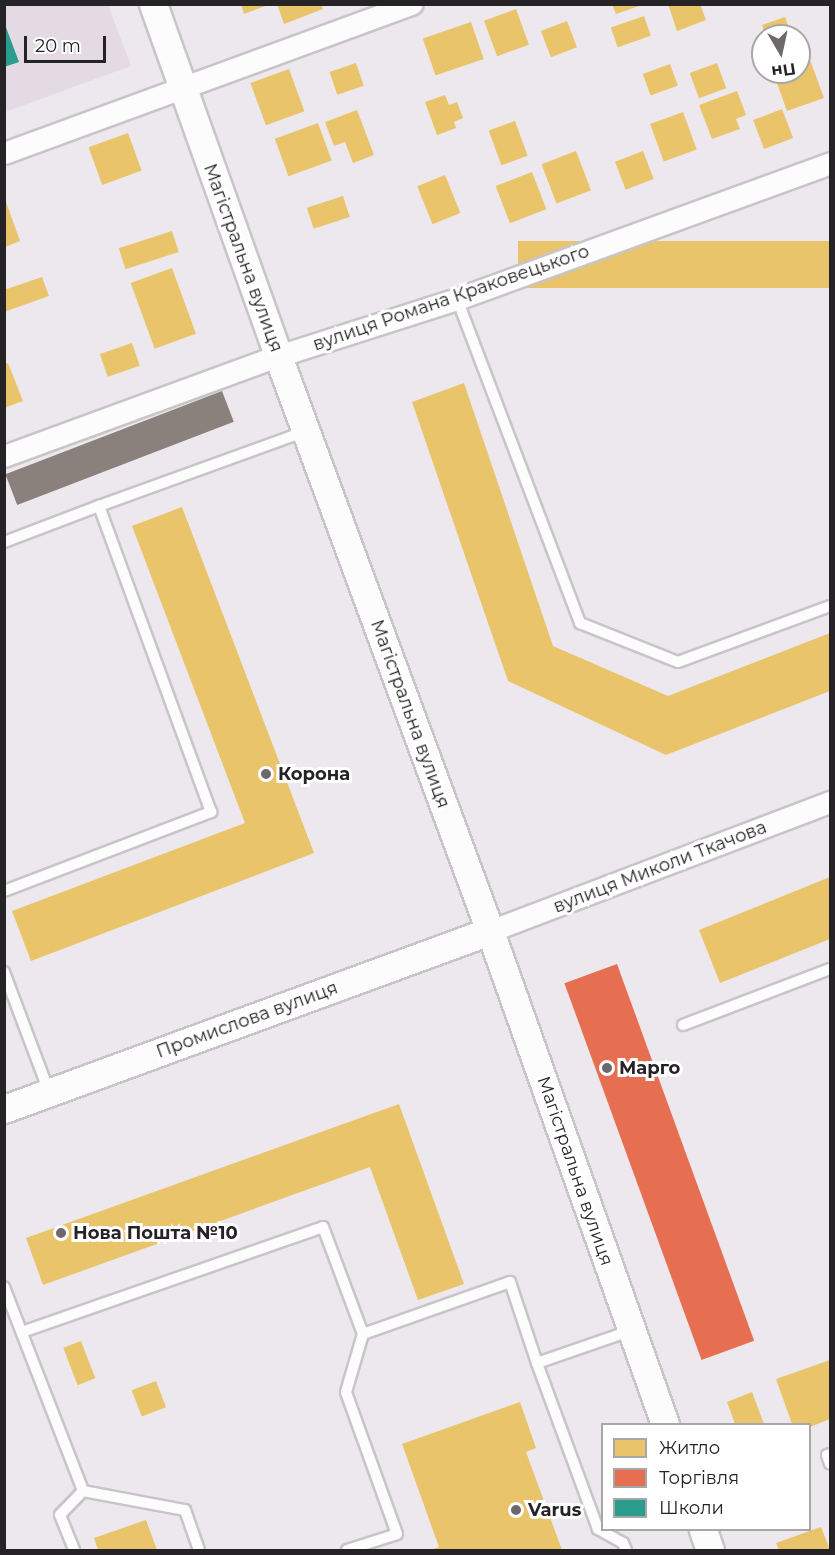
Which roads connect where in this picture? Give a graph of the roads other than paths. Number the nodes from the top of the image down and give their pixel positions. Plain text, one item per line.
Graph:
1 (153, 4) edge
2 (412, 4) edge
3 (183, 88) junction
4 (4, 153) edge
5 (831, 163) edge
6 (457, 299) junction
7 (278, 356) junction
8 (306, 431) junction
9 (4, 456) edge
10 (99, 506) junction
11 (4, 542) edge
12 (831, 606) edge
13 (831, 802) edge
14 (4, 891) edge
15 (490, 931) junction
16 (831, 969) edge
17 (4, 972) edge
18 (683, 1025) dead end
19 (49, 1092) junction
20 (4, 1109) edge
21 (4, 1287) edge
22 (631, 1331) junction
23 (22, 1332) junction
24 (363, 1334) junction
25 (537, 1363) junction
26 (663, 1423) edge
27 (831, 1454) edge
28 (831, 1464) edge
29 (83, 1491) junction
30 (601, 1531) edge
31 (602, 1531) edge
32 (74, 1551) edge
33 (199, 1551) edge
34 (347, 1551) edge
35 (626, 1551) edge

1 - 3 street, Магістральна вулиця
2 - 3 street
3 - 4 street
3 - 7 street, Магістральна вулиця
5 - 6 street, вулиця Романа Краковецького
6 - 7 street, вулиця Романа Краковецького
6 - 12 lane
7 - 8 street, Магістральна вулиця
7 - 9 street, вулиця Романа Краковецького
8 - 10 lane
8 - 15 street, Магістральна вулиця
10 - 11 lane
10 - 14 lane
13 - 15 street, вулиця Миколи Ткачова
15 - 19 street, Промислова вулиця
15 - 22 street, Магістральна вулиця
16 - 18 lane
17 - 19 lane
19 - 20 street, Промислова вулиця
21 - 23 lane
22 - 25 lane
22 - 26 street, Магістральна вулиця
23 - 24 lane
23 - 29 lane
24 - 25 lane
24 - 34 lane
25 - 30 lane
27 - 28 lane
29 - 32 lane
29 - 33 lane
31 - 35 lane

